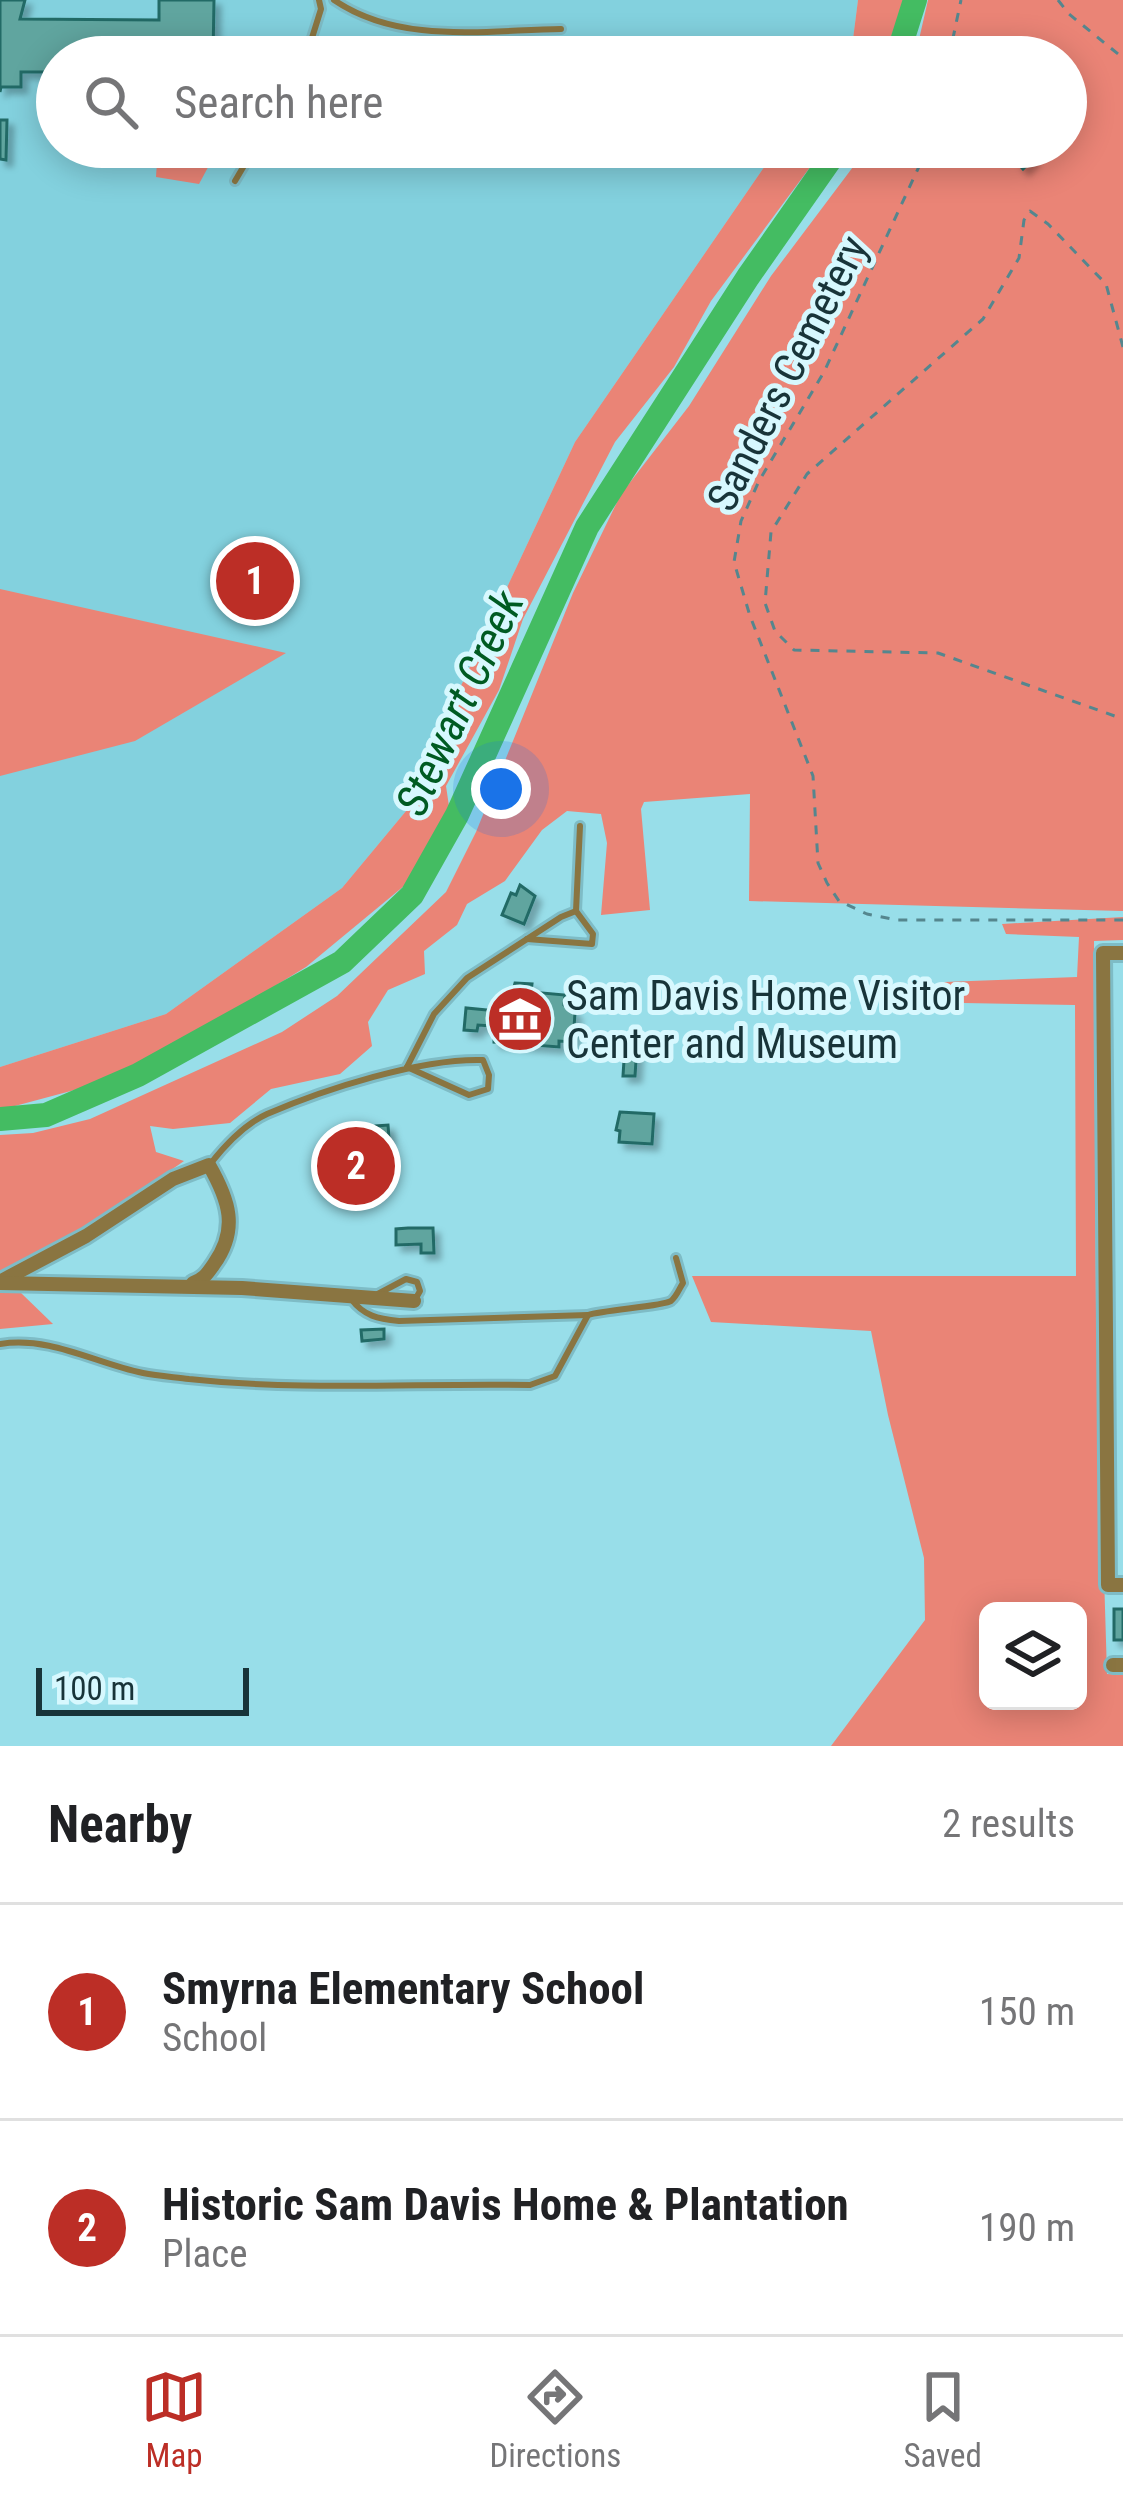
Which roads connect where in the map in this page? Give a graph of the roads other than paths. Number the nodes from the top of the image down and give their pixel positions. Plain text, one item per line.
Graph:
1 (319, 0) edge
2 (334, 0) edge
3 (561, 29) dead end
4 (313, 36) edge
5 (243, 168) edge
6 (235, 181) dead end
7 (580, 826) dead end
8 (576, 911) junction
9 (527, 939) junction
10 (1123, 953) edge
11 (407, 1067) junction
12 (209, 1166) junction
13 (676, 1258) dead end
14 (0, 1282) edge
15 (182, 1286) junction
16 (349, 1296) junction
17 (414, 1300) dead end
18 (587, 1316) junction
19 (1106, 1330) junction
20 (1123, 1330) edge
21 (0, 1344) edge
22 (1123, 1585) edge

1 - 4 lane
2 - 3 lane
5 - 6 lane
7 - 8 lane
8 - 9 lane
8 - 9 lane
9 - 11 lane
10 - 19 street
11 - 11 lane
11 - 12 lane
12 - 14 street
12 - 15 street
13 - 18 lane
14 - 15 street
15 - 16 street
16 - 17 street
16 - 18 lane
18 - 21 lane
19 - 20 street
19 - 22 street

